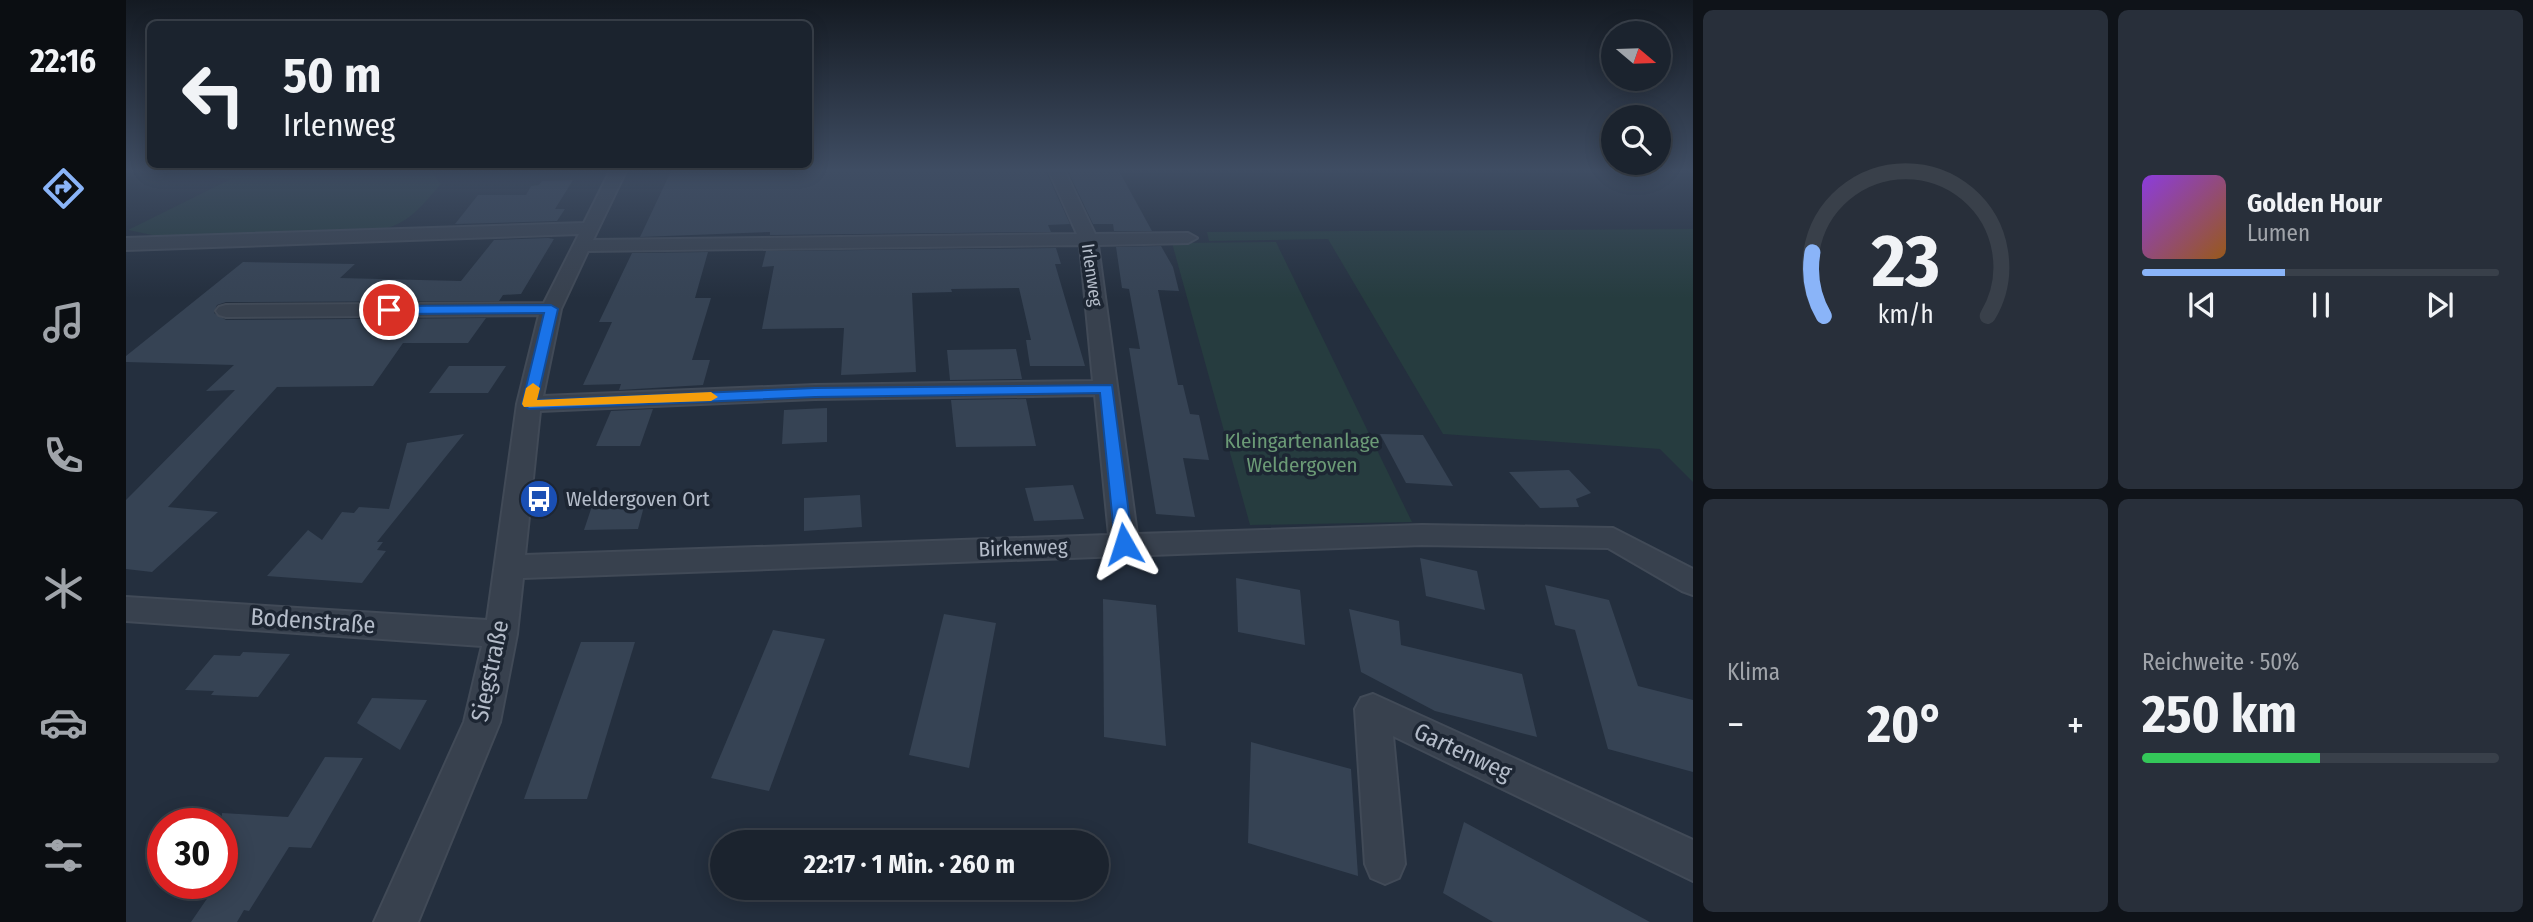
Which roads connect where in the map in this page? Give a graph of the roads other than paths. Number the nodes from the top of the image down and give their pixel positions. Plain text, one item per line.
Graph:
1 (599, 212) edge
2 (1076, 212) edge
3 (587, 237) junction
4 (1088, 238) junction
5 (1188, 238) dead end
6 (126, 244) edge
7 (551, 309) junction
8 (226, 312) dead end
9 (1107, 388) junction
10 (529, 404) junction
11 (1124, 544) junction
12 (508, 567) junction
13 (1693, 583) edge
14 (126, 609) edge
15 (501, 634) junction
16 (1693, 861) edge
17 (1385, 864) dead end
18 (396, 922) edge

1 - 3 street, Siegstraße
2 - 4 street, Irlenweg
3 - 4 street
3 - 6 street
3 - 7 street, Siegstraße
4 - 5 street
4 - 9 street, Irlenweg
7 - 8 street
7 - 10 street, Siegstraße
9 - 10 street
9 - 11 street, Irlenweg
10 - 12 street, Siegstraße
11 - 12 street, Birkenweg
11 - 13 street, Birkenweg
12 - 15 street, Siegstraße
14 - 15 street, Bodenstraße
15 - 18 street, Siegstraße
16 - 17 street, Gartenweg

